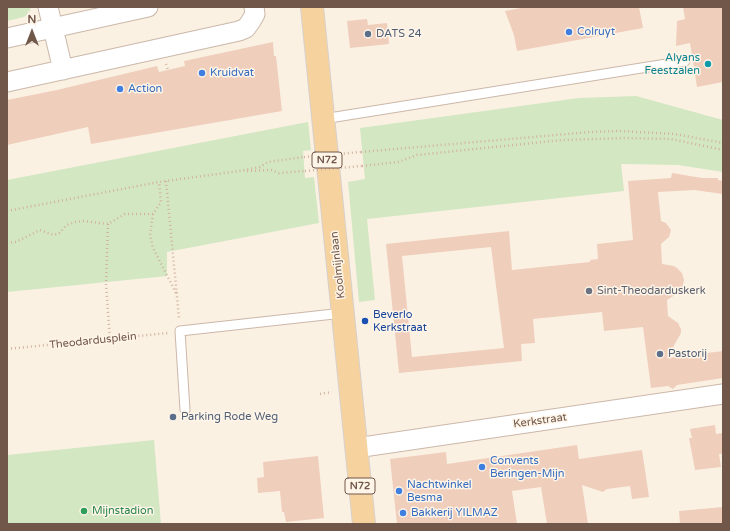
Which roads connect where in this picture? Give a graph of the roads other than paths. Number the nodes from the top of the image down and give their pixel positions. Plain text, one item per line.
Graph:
1 (48, 7) edge
2 (148, 7) edge
3 (254, 7) edge
4 (312, 7) edge
5 (53, 28) junction
6 (7, 38) edge
7 (685, 61) dead end
8 (63, 70) junction
9 (7, 82) edge
10 (323, 119) junction
11 (343, 313) junction
12 (723, 394) edge
13 (185, 410) dead end
14 (356, 448) junction
15 (364, 524) edge

1 - 5 street
2 - 5 street
3 - 8 street
4 - 10 main road, Koolmijnlaan / N72
5 - 6 street
5 - 8 street
7 - 10 lane
8 - 9 street
10 - 11 main road, Koolmijnlaan / N72
11 - 13 lane
11 - 14 main road, Koolmijnlaan / N72
12 - 14 street, Kerkstraat
14 - 15 main road, Koolmijnlaan / N72

